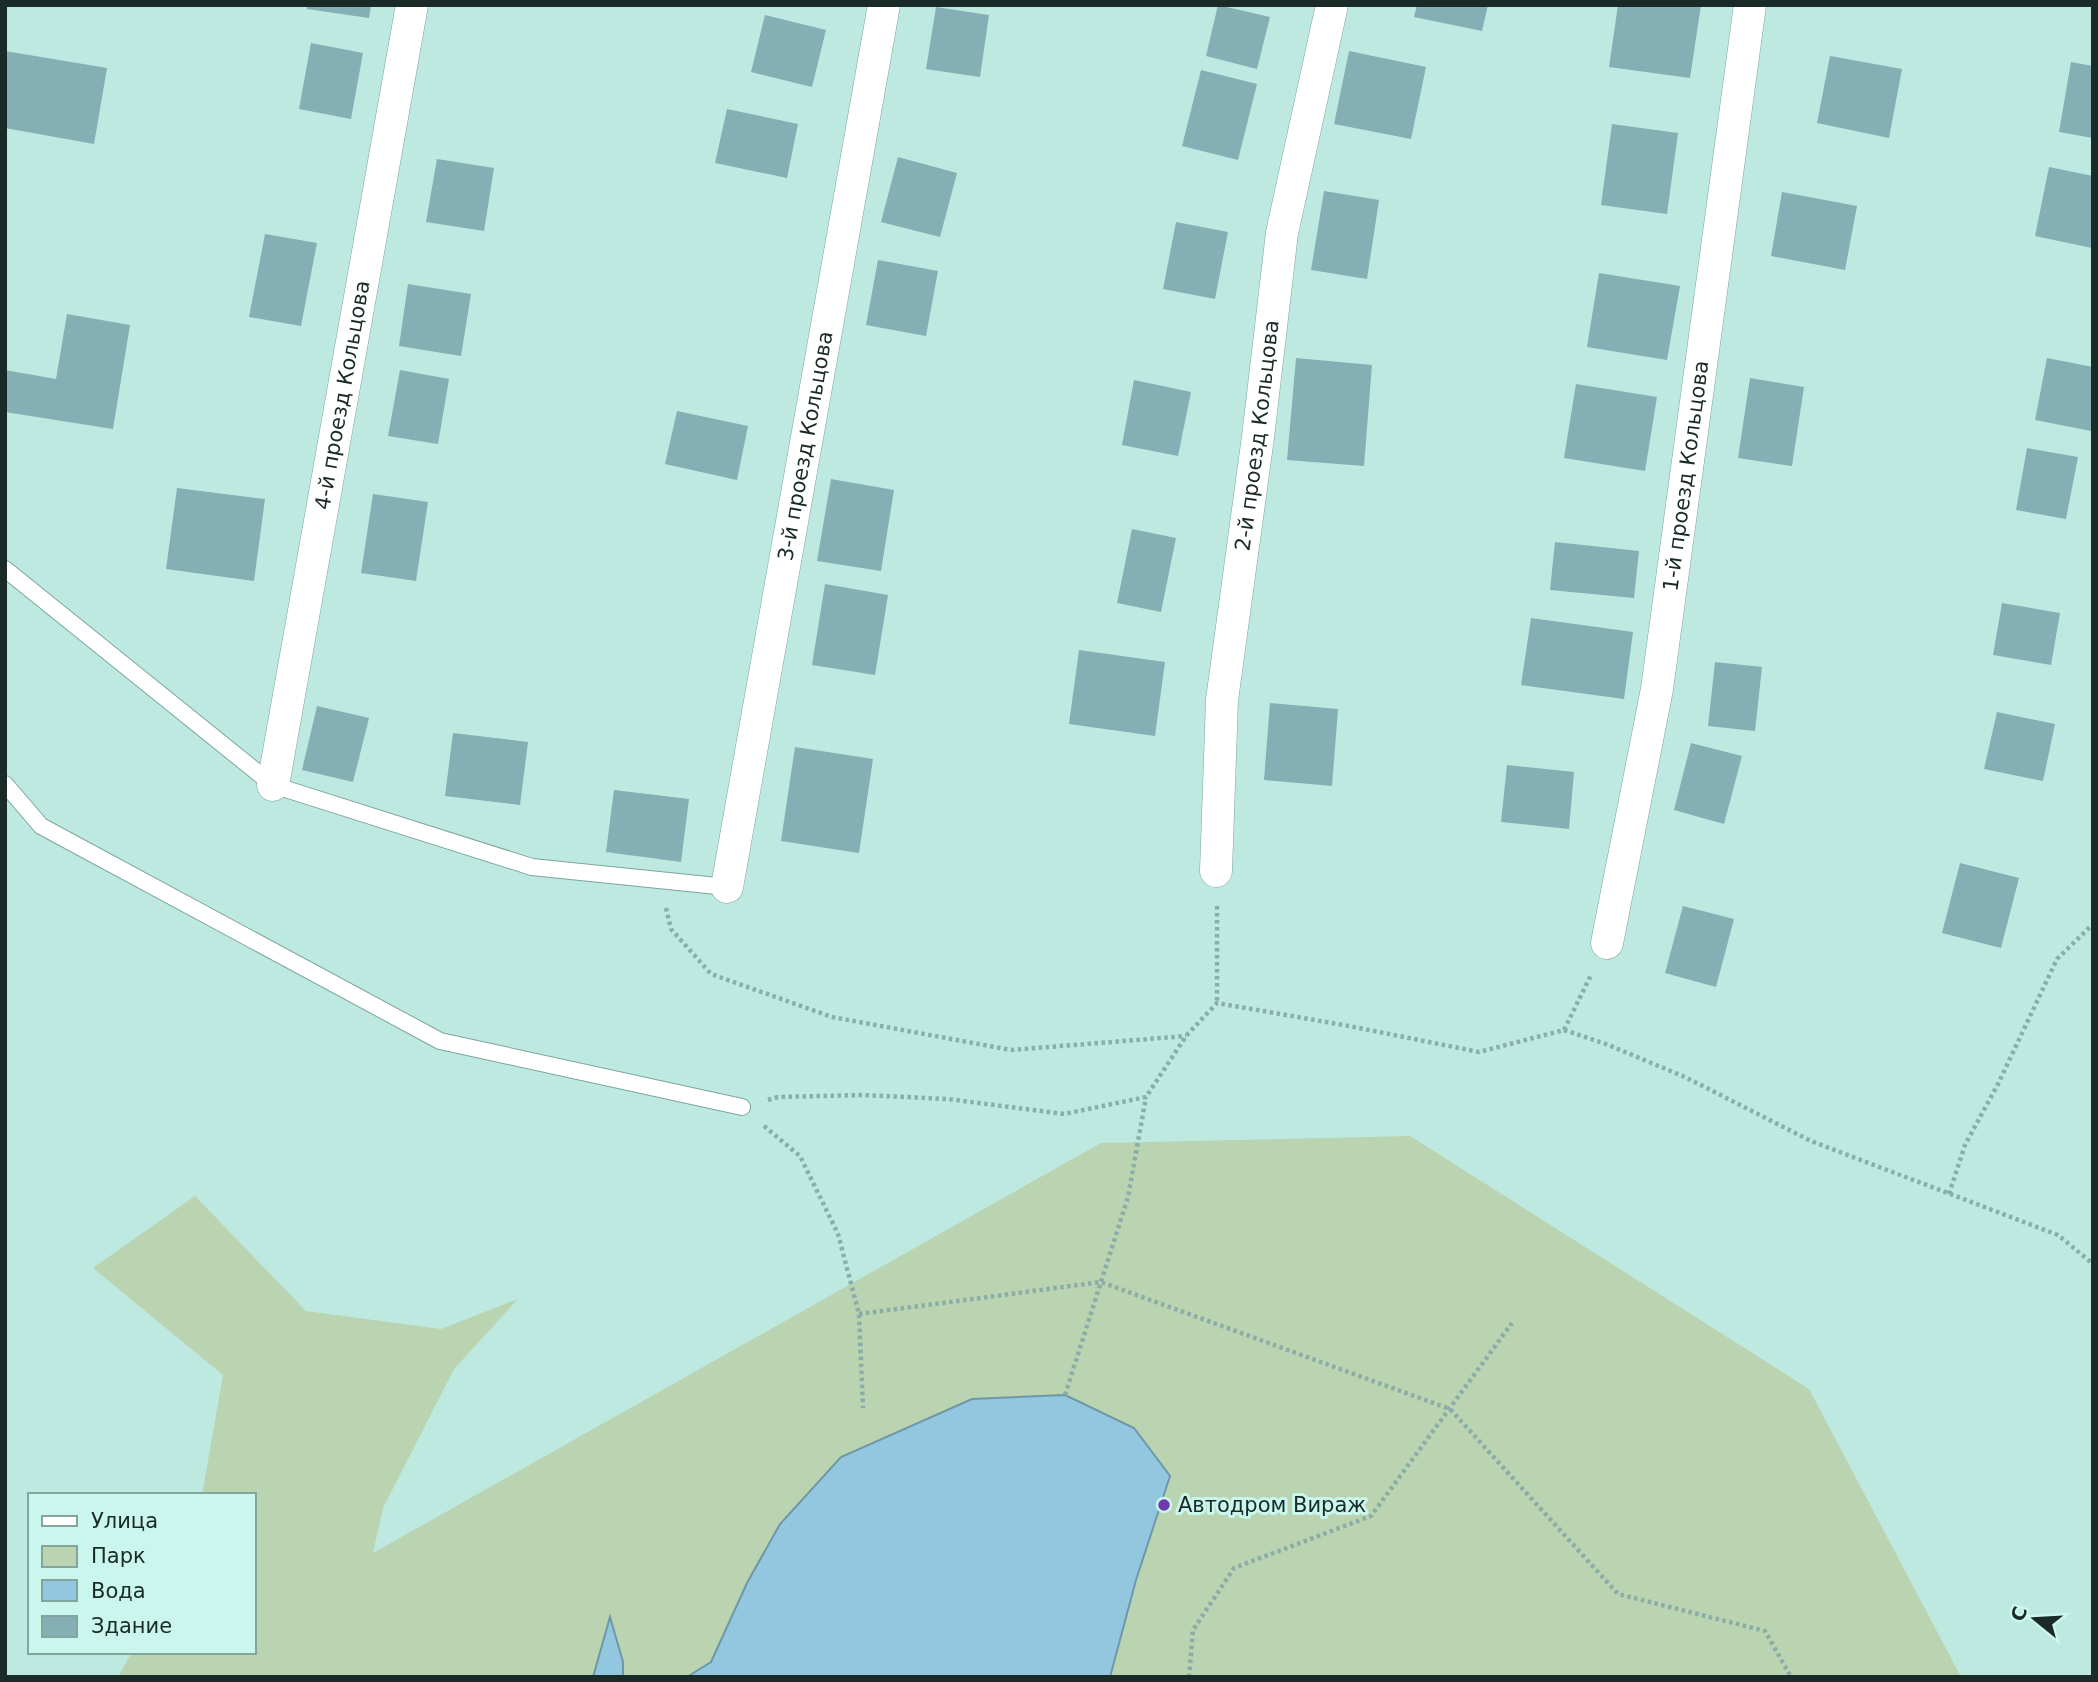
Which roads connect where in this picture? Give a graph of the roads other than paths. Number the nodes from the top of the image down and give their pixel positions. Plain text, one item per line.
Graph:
1 (412, 5) edge
2 (884, 5) edge
3 (1332, 5) edge
4 (1750, 5) edge
5 (5, 569) edge
6 (5, 784) edge
7 (273, 785) junction
8 (1216, 871) road end
9 (727, 887) joint
10 (1607, 943) road end
11 (742, 1107) road end

1 - 7 street, 4-й проезд Кольцова
2 - 9 street, 3-й проезд Кольцова
3 - 8 street, 2-й проезд Кольцова
4 - 10 street, 1-й проезд Кольцова
5 - 7 lane
6 - 11 lane
7 - 9 lane

